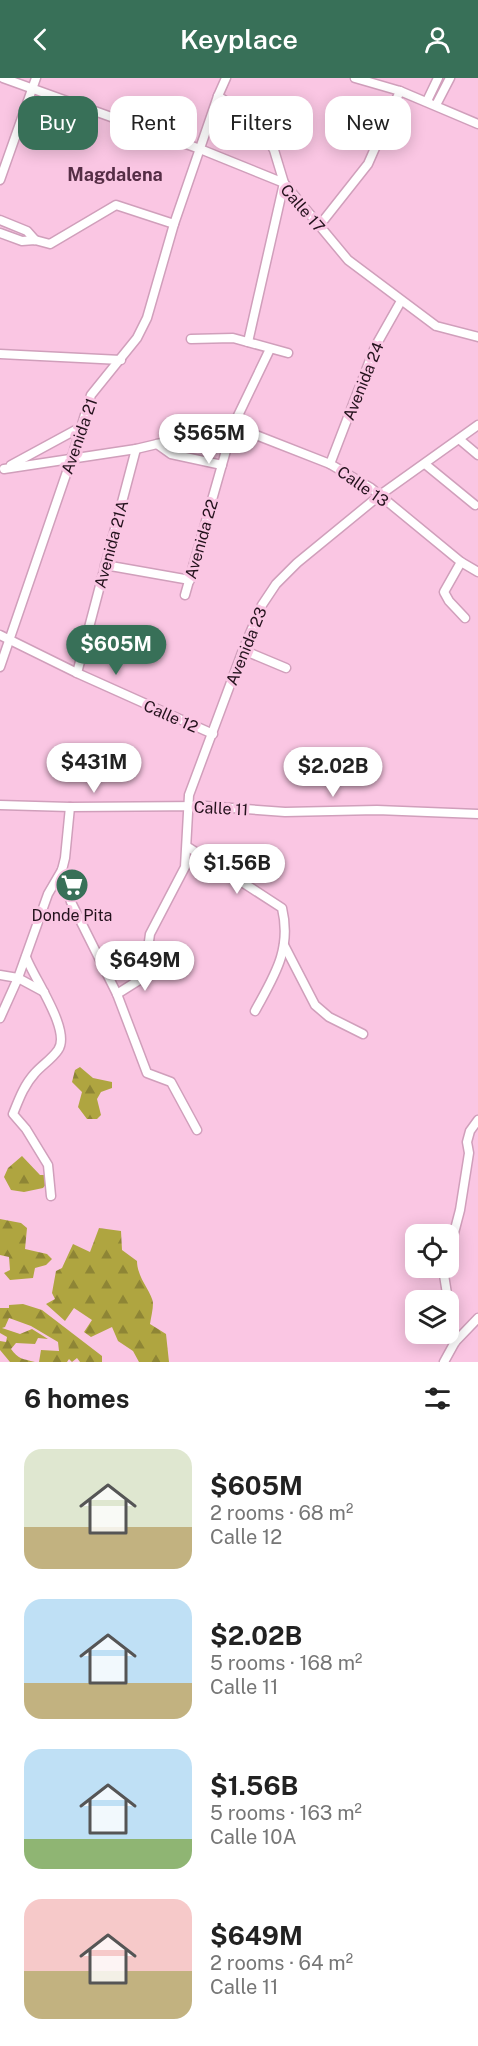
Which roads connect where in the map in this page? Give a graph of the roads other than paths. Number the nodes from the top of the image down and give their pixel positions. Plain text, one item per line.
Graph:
1 (3, 78) edge
2 (36, 78) edge
3 (226, 78) edge
4 (355, 78) edge
5 (438, 78) edge
6 (450, 78) edge
7 (32, 88) junction
8 (400, 91) junction
9 (218, 96) edge
10 (426, 101) junction
11 (436, 105) junction
12 (209, 122) edge
13 (478, 124) edge
14 (200, 149) junction
15 (274, 150) edge
16 (0, 180) edge
17 (284, 183) junction
18 (0, 220) edge
19 (174, 224) junction
20 (320, 226) junction
21 (0, 233) edge
22 (35, 240) junction
23 (401, 301) junction
24 (478, 338) edge
25 (191, 339) dead end
26 (248, 342) junction
27 (270, 349) junction
28 (288, 353) dead end
29 (0, 354) edge
30 (121, 360) junction
31 (478, 425) edge
32 (233, 426) junction
33 (81, 427) junction
34 (459, 439) junction
35 (157, 444) junction
36 (136, 449) junction
37 (478, 455) edge
38 (72, 458) junction
39 (330, 464) junction
40 (425, 464) junction
41 (222, 465) junction
42 (2, 470) edge
43 (380, 495) junction
44 (475, 505) dead end
45 (461, 562) junction
46 (105, 565) junction
47 (478, 572) edge
48 (190, 580) junction
49 (185, 595) dead end
50 (465, 618) dead end
51 (0, 635) edge
52 (9, 640) junction
53 (243, 650) junction
54 (0, 667) edge
55 (286, 668) dead end
56 (77, 673) junction
57 (213, 735) junction
58 (0, 805) edge
59 (188, 806) junction
60 (70, 807) junction
61 (478, 814) edge
62 (188, 847) junction
63 (62, 870) junction
64 (284, 945) junction
65 (26, 957) junction
66 (0, 975) edge
67 (18, 978) junction
68 (44, 993) junction
69 (117, 994) junction
70 (255, 1011) dead end
71 (0, 1018) edge
72 (363, 1034) dead end
73 (478, 1120) edge
74 (197, 1131) dead end
75 (51, 1196) dead end
76 (456, 1224) edge
77 (478, 1318) edge
78 (459, 1338) edge
79 (454, 1344) edge
80 (444, 1362) edge

1 - 7 street, Calle 17
2 - 7 street
3 - 9 street
4 - 8 street
5 - 10 street
6 - 11 street
7 - 14 street, Calle 17
7 - 16 street
8 - 10 street
8 - 20 street
10 - 11 street
11 - 13 street
12 - 14 street
14 - 17 street, Calle 17
14 - 19 street, Avenida 21
15 - 17 street
17 - 20 street, Calle 17
17 - 26 street
18 - 22 street
19 - 22 street
19 - 30 street, Avenida 21
20 - 23 street, Calle 17
21 - 22 street
23 - 24 street, Calle 17
23 - 39 street, Avenida 24
25 - 26 street
26 - 27 street
27 - 28 street
27 - 32 street, Avenida 22
29 - 30 street
30 - 33 street, Avenida 21
31 - 34 street, Avenida 23
32 - 35 street
32 - 39 street, Calle 13
32 - 41 street, Avenida 22
33 - 38 street, Avenida 21
33 - 42 street
34 - 37 street
34 - 40 street, Avenida 23
35 - 36 street
35 - 41 street
36 - 38 street
36 - 46 street, Avenida 21A
38 - 42 street
38 - 52 street, Avenida 21
39 - 43 street, Calle 13
40 - 43 street, Avenida 23
40 - 44 street
41 - 48 street, Avenida 22
43 - 45 street, Calle 13
43 - 53 street, Avenida 23
45 - 47 street, Calle 13
45 - 50 street
46 - 48 street
46 - 56 street, Avenida 21A
48 - 49 street, Avenida 22
51 - 52 street, Calle 12
52 - 54 street, Avenida 21
52 - 56 street, Calle 12
53 - 55 street
53 - 57 street, Avenida 23
56 - 57 street, Calle 12
57 - 59 street, Avenida 23
58 - 60 street, Calle 11
59 - 60 street, Calle 11
59 - 61 street, Calle 11
59 - 62 street
60 - 63 street
62 - 64 street
62 - 69 street
63 - 65 street
63 - 69 street
64 - 70 street
64 - 72 street
65 - 67 street
65 - 68 street
66 - 67 street
67 - 68 street
67 - 71 street
68 - 75 street
69 - 74 street
73 - 76 street
77 - 78 street
79 - 80 street

